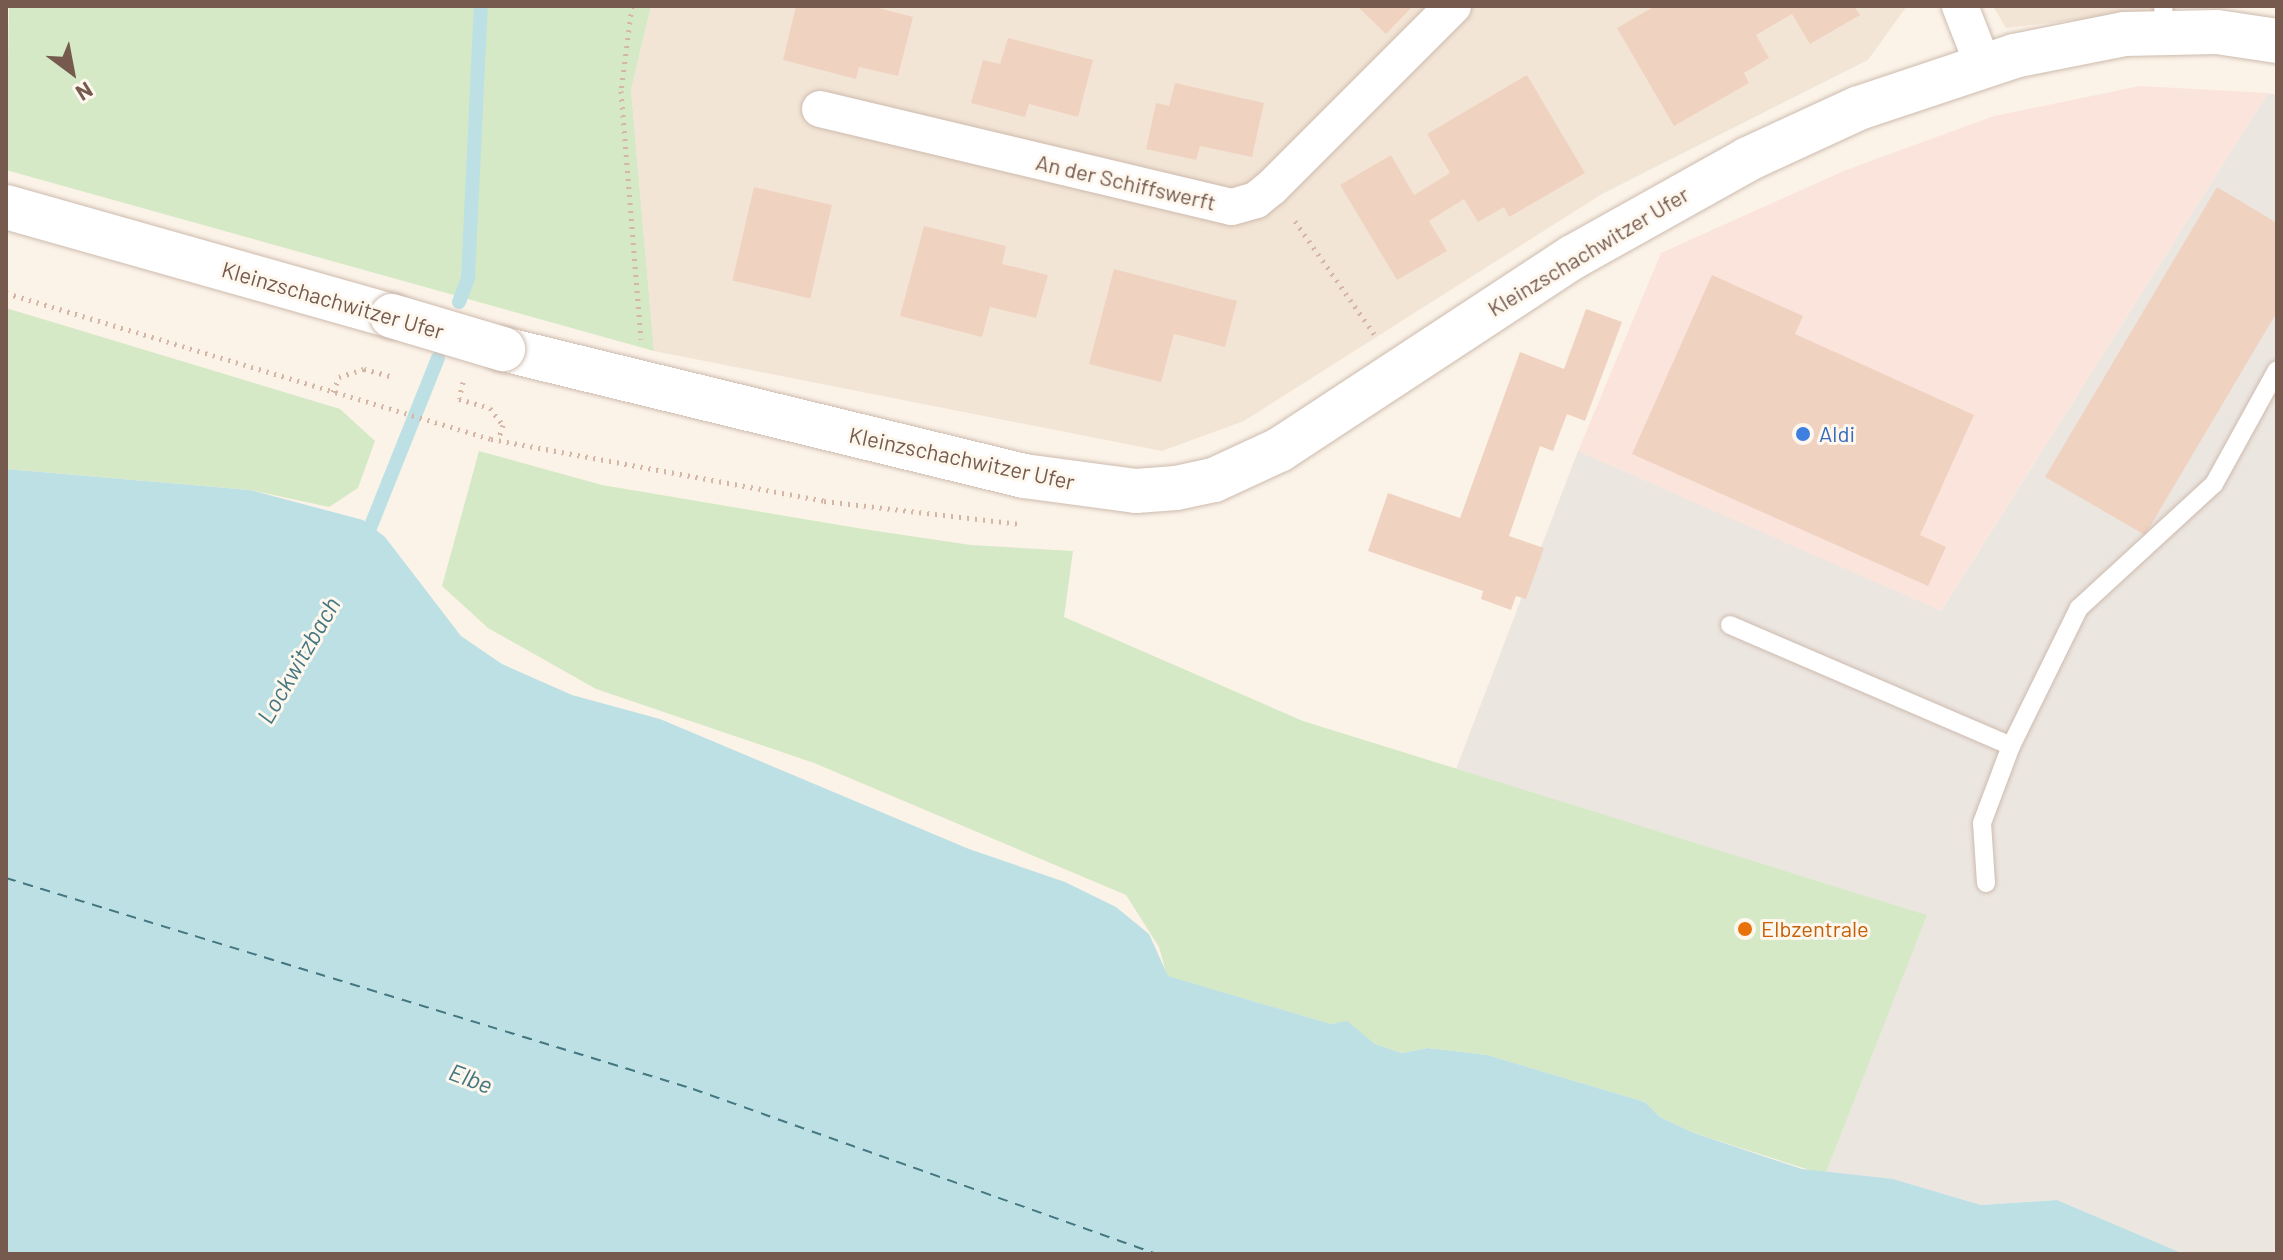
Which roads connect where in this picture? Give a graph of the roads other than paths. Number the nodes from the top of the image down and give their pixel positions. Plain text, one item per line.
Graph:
1 (1453, 6) edge
2 (1960, 6) edge
3 (2164, 18) edge
4 (2277, 41) edge
5 (1983, 65) junction
6 (820, 109) dead end
7 (6, 207) edge
8 (2277, 370) edge
9 (1730, 625) dead end
10 (2011, 746) junction
11 (1986, 883) dead end

1 - 6 street, An der Schiffswerft
2 - 5 street
3 - 4 street, Kleinzschachwitzer Ufer
3 - 5 street, Kleinzschachwitzer Ufer
5 - 7 street, Kleinzschachwitzer Ufer, bridge
8 - 10 lane
9 - 10 lane
10 - 11 lane

